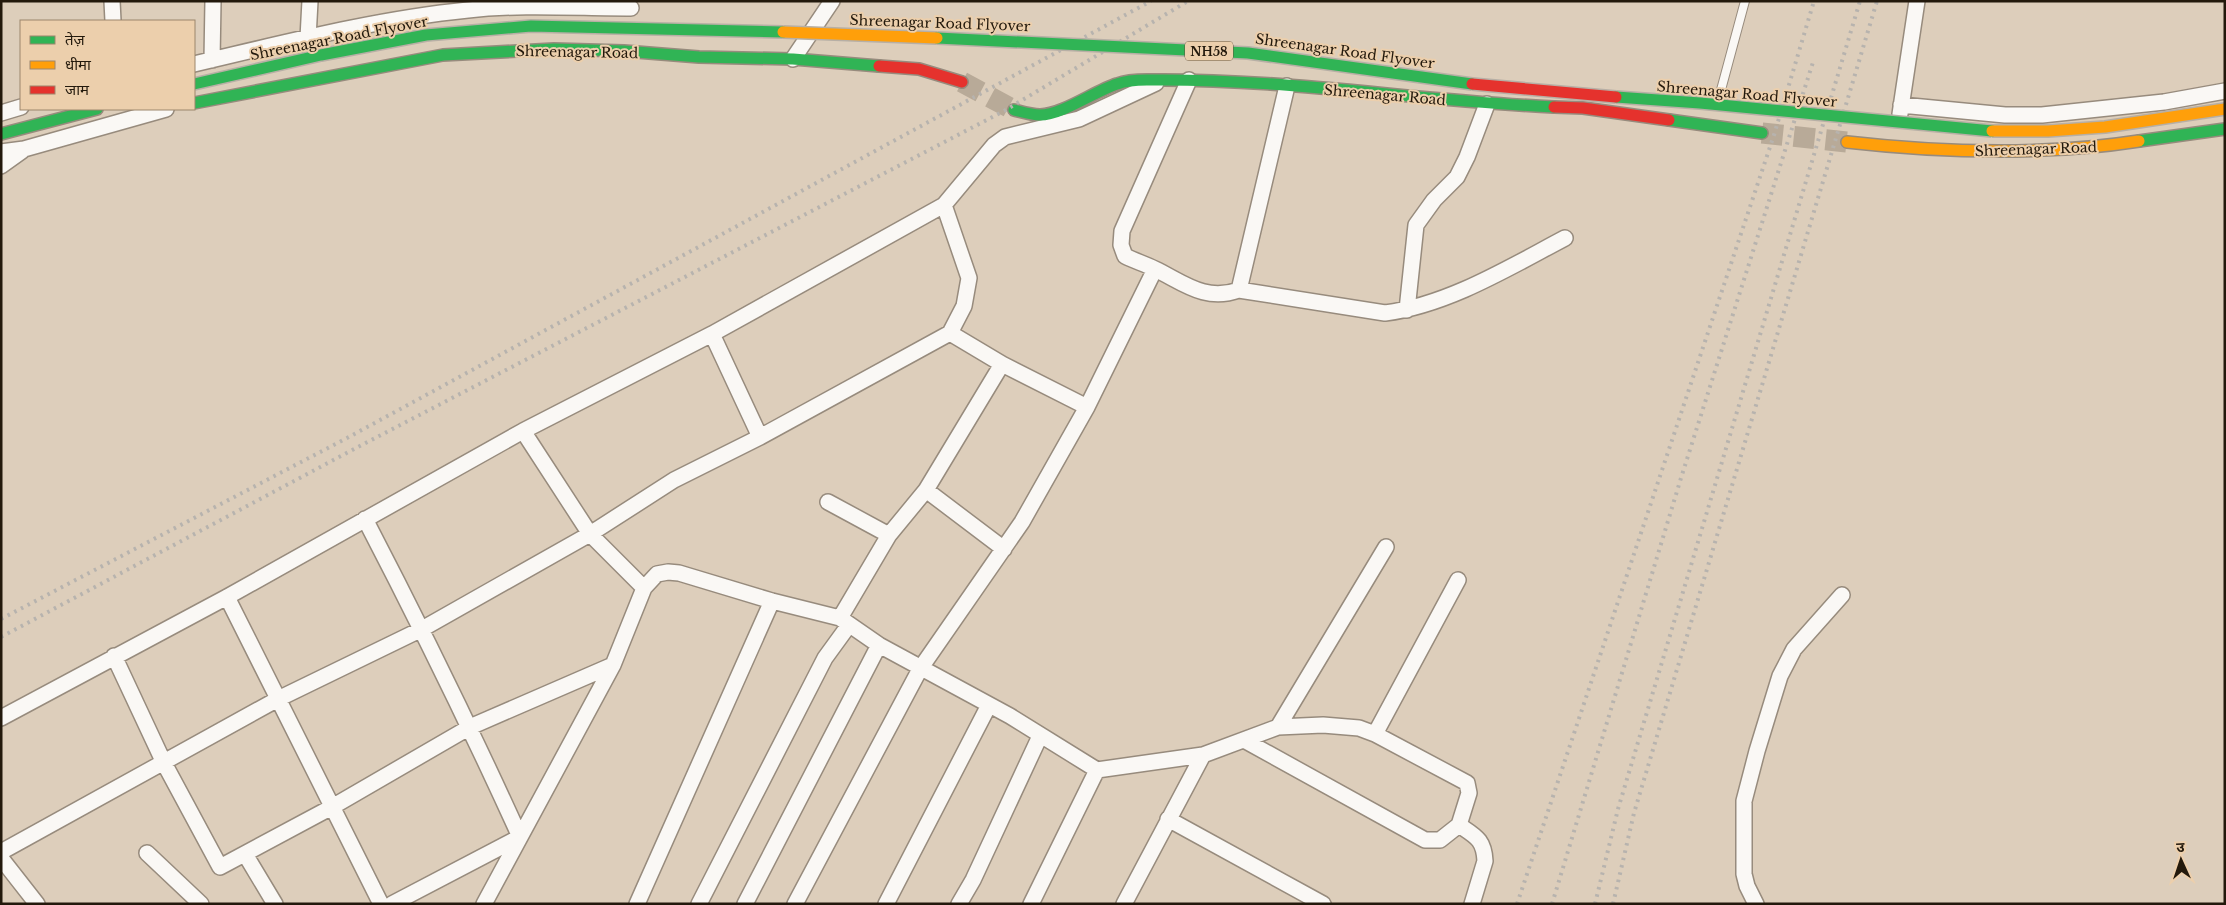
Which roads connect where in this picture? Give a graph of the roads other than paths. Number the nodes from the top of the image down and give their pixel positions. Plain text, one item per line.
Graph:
1 (112, 1) edge
2 (213, 1) edge
3 (310, 1) edge
4 (832, 1) edge
5 (1745, 1) edge
6 (1917, 1) edge
7 (632, 5) edge
8 (112, 20) edge
9 (308, 38) junction
10 (624, 51) junction
11 (793, 59) junction
12 (212, 60) junction
13 (195, 64) edge
14 (1163, 80) junction
15 (1189, 80) junction
16 (962, 82) tunnel mouth
17 (195, 84) edge
18 (1287, 86) junction
19 (2225, 91) edge
20 (195, 103) edge
21 (1487, 104) junction
22 (1901, 106) junction
23 (20, 107) edge
24 (2225, 109) edge
25 (93, 110) edge
26 (162, 110) edge
27 (1014, 110) tunnel mouth
28 (1, 113) edge
29 (1710, 126) junction
30 (2225, 129) edge
31 (1762, 133) tunnel mouth
32 (1, 134) edge
33 (1847, 142) tunnel mouth
34 (1894, 147) junction
35 (24, 149) junction
36 (1, 152) edge
37 (1, 166) edge
38 (944, 205) junction
39 (1565, 238) dead end
40 (1155, 269) junction
41 (1240, 290) junction
42 (1406, 310) junction
43 (712, 334) junction
44 (950, 334) junction
45 (1002, 364) junction
46 (1087, 408) junction
47 (523, 431) junction
48 (760, 437) junction
49 (926, 490) junction
50 (828, 502) dead end
51 (365, 519) junction
52 (590, 534) junction
53 (889, 535) junction
54 (1386, 547) dead end
55 (1004, 549) junction
56 (1458, 580) dead end
57 (644, 588) junction
58 (1842, 595) dead end
59 (226, 598) junction
60 (772, 601) junction
61 (845, 622) junction
62 (422, 629) junction
63 (879, 645) junction
64 (114, 656) junction
65 (613, 665) junction
66 (920, 669) junction
67 (278, 699) junction
68 (989, 705) junction
69 (1, 718) edge
70 (1278, 727) junction
71 (470, 728) junction
72 (1375, 734) junction
73 (1040, 736) junction
74 (1244, 740) junction
75 (1203, 755) junction
76 (164, 763) junction
77 (1098, 770) junction
78 (332, 807) junction
79 (1168, 819) junction
80 (1459, 825) junction
81 (520, 836) junction
82 (1, 852) edge
83 (147, 853) dead end
84 (245, 854) junction
85 (1, 858) edge
86 (36, 904) edge
87 (201, 904) edge
88 (275, 904) edge
89 (382, 904) edge
90 (392, 904) edge
91 (484, 904) edge
92 (637, 904) edge
93 (699, 904) edge
94 (745, 904) edge
95 (795, 904) edge
96 (886, 904) edge
97 (959, 904) edge
98 (1031, 904) edge
99 (1124, 904) edge
100 (1323, 904) edge
101 (1472, 904) edge
102 (1756, 904) edge

1 - 8 street
2 - 12 street
3 - 9 street
4 - 11 street
5 - 29 lane
6 - 22 street
7 - 9 street
7 - 10 street
9 - 12 street
10 - 11 main road, Shreenagar Road
10 - 20 main road, Shreenagar Road
11 - 16 main road, Shreenagar Road
12 - 13 street
14 - 15 main road, Shreenagar Road
14 - 27 main road, Shreenagar Road
14 - 38 street
15 - 18 main road, Shreenagar Road
15 - 40 street
17 - 24 main road, Shreenagar Road Flyover / NH58, bridge
18 - 21 main road, Shreenagar Road
18 - 41 street
19 - 22 street
21 - 29 main road, Shreenagar Road
21 - 42 street
22 - 34 street
23 - 28 street
25 - 32 main road
26 - 35 street
29 - 31 main road, Shreenagar Road
30 - 34 main road, Shreenagar Road
33 - 34 main road, Shreenagar Road
35 - 36 street
35 - 37 street
38 - 43 street
38 - 44 street
39 - 42 street
40 - 41 street
40 - 46 street
41 - 42 street
43 - 47 street
43 - 48 street
44 - 45 street
44 - 48 street
45 - 46 street
45 - 49 street
46 - 55 street
47 - 51 street
47 - 52 street
48 - 52 street
49 - 53 street
49 - 55 street
50 - 53 street
51 - 59 street
51 - 62 street
52 - 57 street
52 - 62 street
53 - 61 street
54 - 70 street
55 - 66 street
56 - 72 street
57 - 60 street
57 - 65 street
58 - 102 street
59 - 64 street
59 - 67 street
60 - 61 street
60 - 92 street
61 - 63 street
61 - 93 street
62 - 67 street
62 - 71 street
63 - 66 street
63 - 94 street
64 - 69 street
64 - 76 street
65 - 71 street
65 - 81 street
66 - 68 street
66 - 95 street
67 - 76 street
67 - 78 street
68 - 73 street
68 - 96 street
70 - 72 street
70 - 74 street
71 - 78 street
71 - 81 street
72 - 80 street
73 - 77 street
73 - 97 street
74 - 75 street
74 - 80 street
75 - 77 street
75 - 79 street
76 - 82 street
76 - 84 street
77 - 98 street
78 - 84 street
78 - 89 street
79 - 99 street
79 - 100 street
80 - 101 street
81 - 90 street
81 - 91 street
83 - 87 street
84 - 88 street
85 - 86 street

